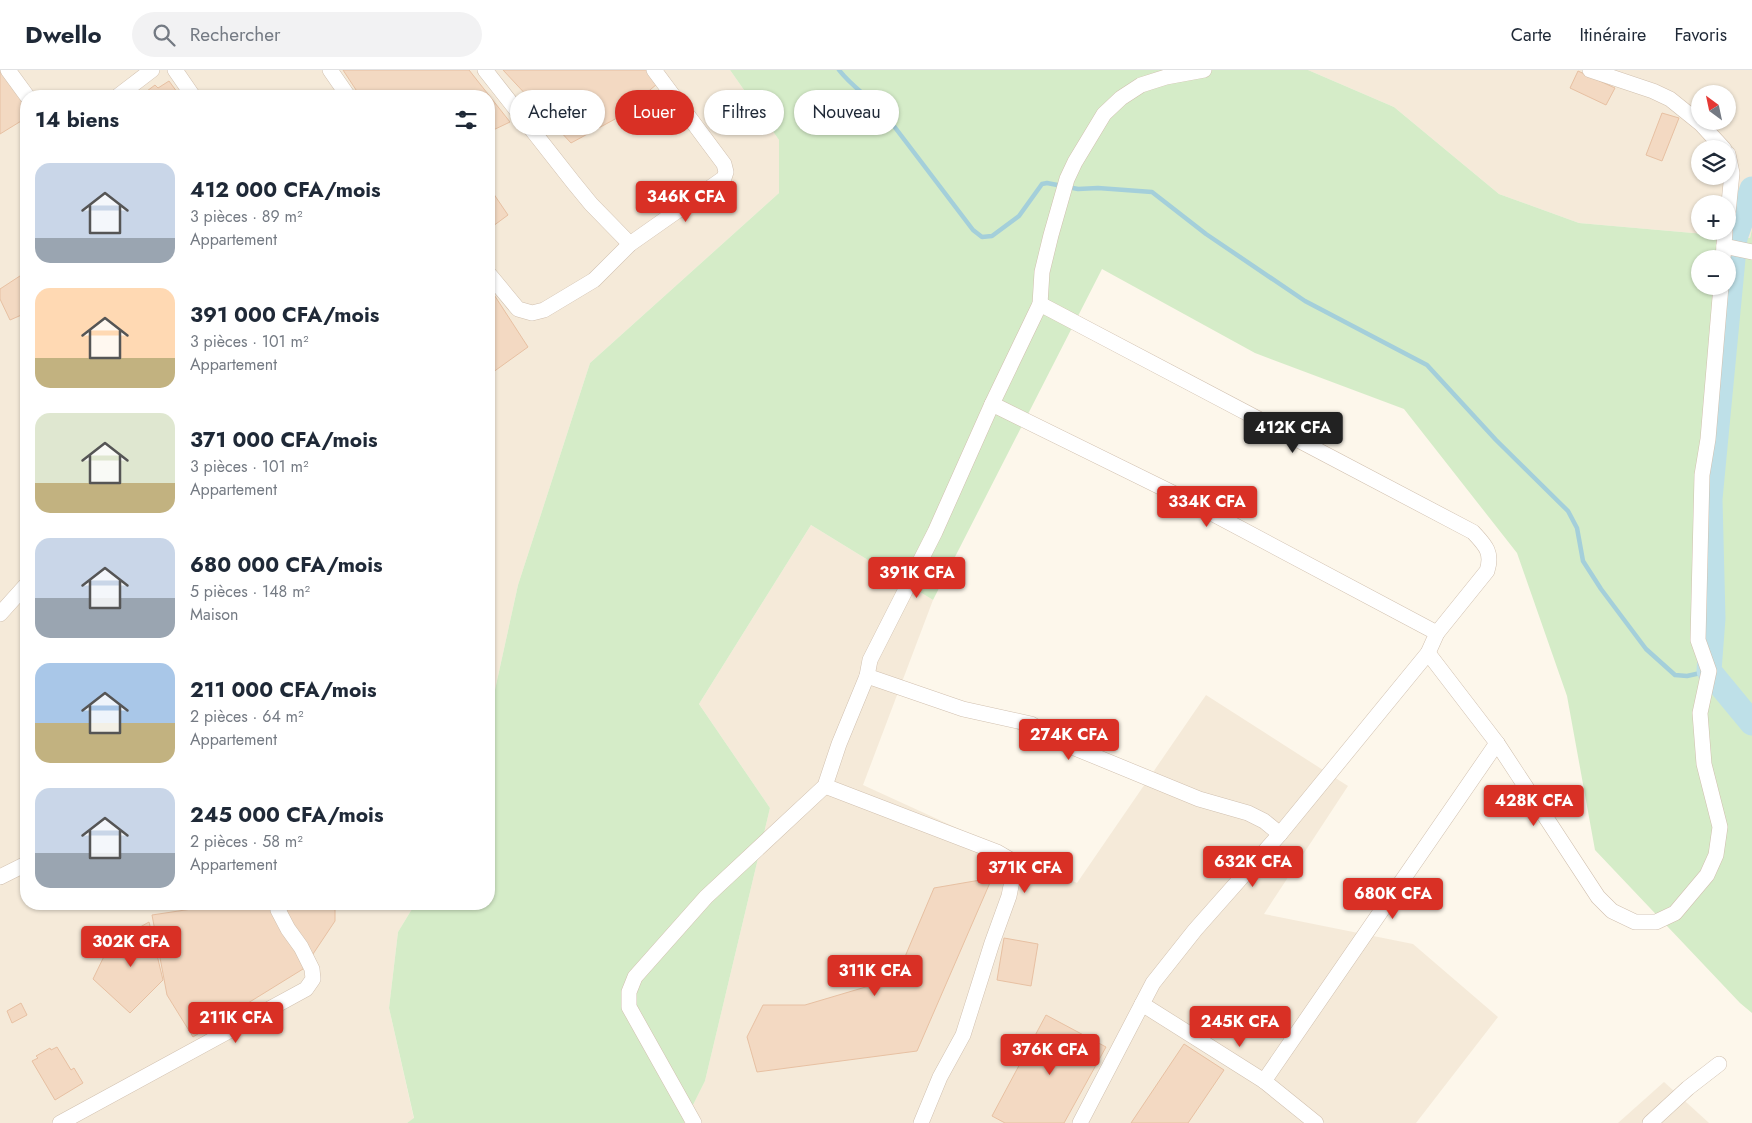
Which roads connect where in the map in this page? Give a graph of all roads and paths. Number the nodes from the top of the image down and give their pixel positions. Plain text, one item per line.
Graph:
1 (8, 70) edge
2 (152, 70) edge
3 (176, 70) edge
4 (330, 70) edge
5 (485, 70) edge
6 (654, 70) edge
7 (1204, 70) edge
8 (1590, 70) edge
9 (23, 90) edge
10 (126, 90) edge
11 (189, 90) edge
12 (344, 90) edge
13 (1716, 140) edge
14 (630, 244) junction
15 (1724, 245) edge
16 (1752, 252) edge
17 (495, 281) edge
18 (1719, 295) edge
19 (1040, 304) junction
20 (992, 404) junction
21 (20, 592) edge
22 (0, 614) edge
23 (1436, 633) junction
24 (1428, 653) junction
25 (867, 676) junction
26 (1497, 743) junction
27 (825, 786) junction
28 (1280, 834) junction
29 (20, 867) edge
30 (0, 877) edge
31 (278, 910) edge
32 (1142, 1004) junction
33 (1720, 1064) dead end
34 (1264, 1081) junction
35 (60, 1123) edge
36 (694, 1123) edge
37 (921, 1123) edge
38 (1080, 1123) edge
39 (1316, 1123) edge
40 (1650, 1123) edge

1 - 9 street
2 - 10 street
3 - 11 street
4 - 12 street
5 - 14 street
6 - 14 street
7 - 19 street
8 - 13 street
14 - 17 street
15 - 16 street
18 - 26 street
19 - 20 street
19 - 23 street
20 - 23 street
20 - 25 street
21 - 22 street
23 - 24 street
24 - 26 street
24 - 28 street
25 - 27 street
25 - 28 street
26 - 34 street
27 - 36 street
27 - 37 street
28 - 32 street
29 - 30 street
31 - 35 street
32 - 34 street
32 - 38 street
33 - 40 street
34 - 39 street

